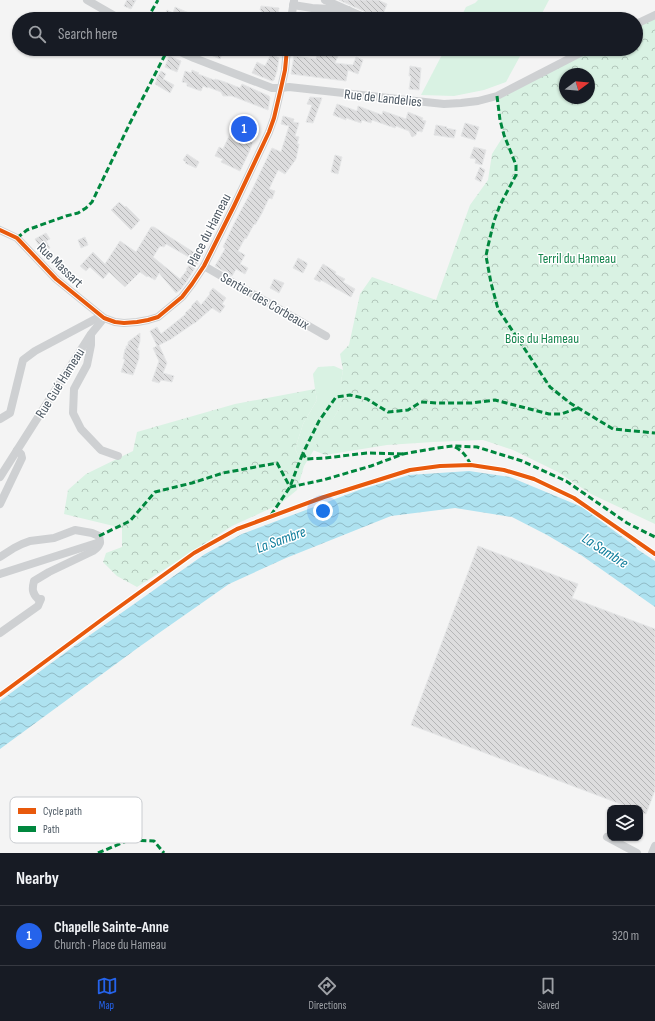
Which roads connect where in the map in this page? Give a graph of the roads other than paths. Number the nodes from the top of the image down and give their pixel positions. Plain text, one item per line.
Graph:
1 (87, 0) edge
2 (325, 0) edge
3 (293, 3) edge
4 (108, 12) edge
5 (338, 12) edge
6 (347, 12) edge
7 (655, 15) edge
8 (643, 21) edge
9 (190, 56) edge
10 (286, 56) edge
11 (574, 56) edge
12 (281, 88) junction
13 (0, 230) edge
14 (204, 266) junction
15 (102, 317) junction
16 (90, 334) junction
17 (326, 336) dead end
18 (0, 419) edge
19 (17, 450) junction
20 (118, 456) dead end
21 (0, 477) edge
22 (0, 504) edge
23 (100, 542) junction
24 (0, 557) edge
25 (0, 574) edge
26 (0, 633) edge
27 (614, 841) edge
28 (655, 846) edge
29 (637, 853) edge
30 (652, 853) edge

1 - 4 street
2 - 6 street
3 - 5 street
7 - 8 street
9 - 12 street, Rue de Landelies
10 - 12 street, Place du Hameau
11 - 12 street, Rue de Landelies
12 - 14 street, Place du Hameau
13 - 15 street, Rue Massart
14 - 15 street, Place du Hameau
14 - 17 street, Sentier des Corbeaux
15 - 16 street, Rue Gué Hameau
15 - 18 street
16 - 19 street, Rue Gué Hameau
16 - 20 street
19 - 21 street, Rue Gué Hameau
19 - 22 street
23 - 24 street
23 - 25 street
23 - 26 street
27 - 29 street
28 - 30 street

